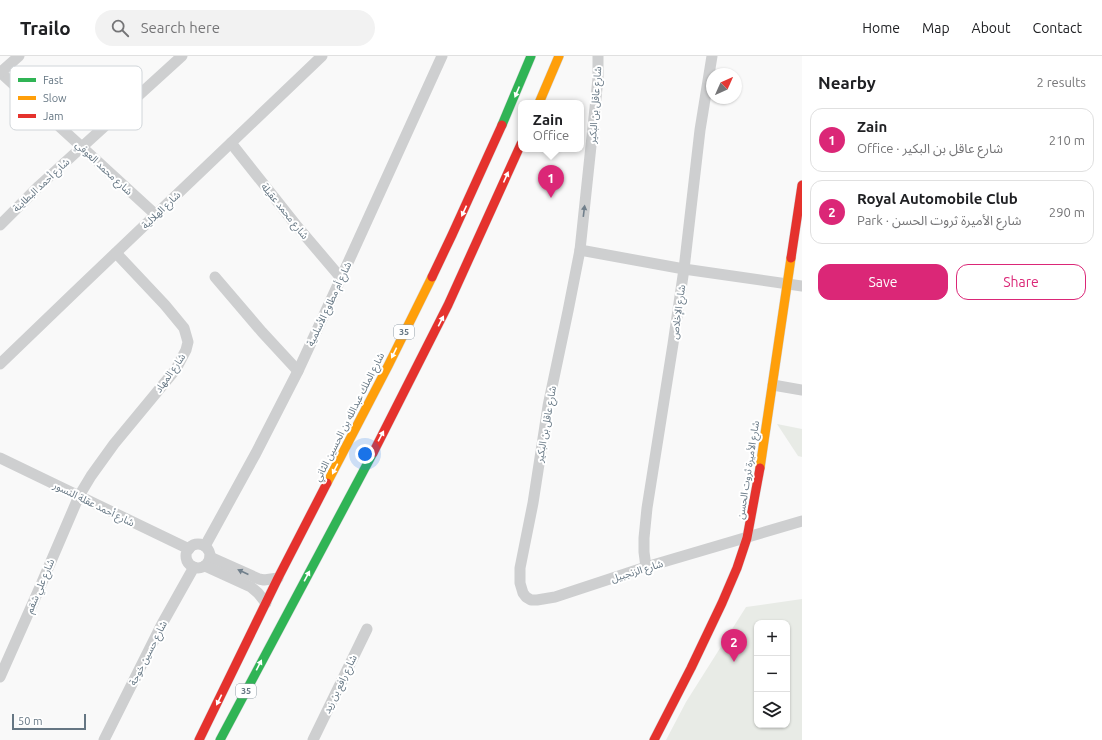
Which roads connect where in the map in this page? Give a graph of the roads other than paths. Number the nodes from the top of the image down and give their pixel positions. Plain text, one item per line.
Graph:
1 (19, 56) edge
2 (182, 56) edge
3 (322, 56) edge
4 (442, 56) edge
5 (531, 56) edge
6 (559, 56) edge
7 (598, 56) edge
8 (712, 56) edge
9 (0, 72) edge
10 (10, 81) edge
11 (142, 93) edge
12 (540, 100) edge
13 (63, 130) edge
14 (101, 130) edge
15 (231, 143) junction
16 (82, 147) junction
17 (518, 151) edge
18 (802, 185) edge
19 (156, 215) junction
20 (0, 224) edge
21 (580, 250) junction
22 (116, 253) junction
23 (684, 269) junction
24 (215, 277) dead end
25 (341, 278) junction
26 (787, 284) junction
27 (802, 286) edge
28 (0, 364) edge
29 (298, 371) junction
30 (773, 384) junction
31 (802, 390) edge
32 (0, 458) edge
33 (79, 496) junction
34 (802, 521) edge
35 (747, 538) junction
36 (205, 546) junction
37 (189, 548) junction
38 (203, 563) junction
39 (646, 567) junction
40 (278, 578) junction
41 (526, 597) joint
42 (266, 603) junction
43 (367, 629) dead end
44 (0, 677) edge
45 (104, 740) edge
46 (199, 740) edge
47 (220, 740) edge
48 (313, 740) edge
49 (654, 740) edge

1 - 9 street
2 - 11 street, شارع أحمد البطاينة
3 - 15 street, شارع الهلالية
4 - 25 street, شارع أم مطاوع الأسلمية
5 -> 40 main road, شارع الملك عبدالله بن الحسين الثاني / 35
6 - 12 main road
21 -> 7 street, شارع عاقل بن البكير
8 - 23 street, شارع الإخلاص
9 - 10 street, شارع محمد العوفي
13 - 16 street, شارع محمد العوفي
14 - 16 street, شارع أحمد البطاينة
15 - 19 street, شارع الهلالية
15 - 25 street, شارع محمد عقيلة
16 - 19 street, شارع محمد العوفي
16 - 20 street, شارع أحمد البطاينة
47 -> 17 main road, 35
18 - 26 main road, شارع الأميرة ثروت الحسن
19 - 22 street, شارع الهلالية
21 - 23 street
21 - 41 street, شارع عاقل بن البكير
22 - 28 street, شارع الهلالية
22 - 33 street, شارع المهاد
23 - 26 street
23 - 39 street, شارع الإخلاص
24 - 29 street
25 - 29 street, شارع أم مطاوع الأسلمية
26 - 27 street
26 - 30 main road, شارع الأميرة ثروت الحسن
29 - 36 street, شارع أم مطاوع الأسلمية
30 - 31 street
30 - 35 main road, شارع الأميرة ثروت الحسن
32 - 33 street, شارع أحمد عقلة النسور
33 - 37 street, شارع أحمد عقلة النسور
33 - 44 street, شارع علي شقم
34 - 35 street, شارع الزنجبيل
35 - 39 street, شارع الزنجبيل
35 - 49 main road, شارع الأميرة ثروت الحسن
36 - 37 street
36 - 38 street
37 - 38 street
40 -> 38 street
38 - 42 street
38 - 45 street, شارع حسين خوجة
39 - 41 street, شارع الزنجبيل
40 - 42 main road, شارع الملك عبدالله بن الحسين الثاني / 35
42 -> 46 main road, شارع الملك عبدالله بن الحسين الثاني / 35
43 - 48 street, شارع رافع بن زيد

